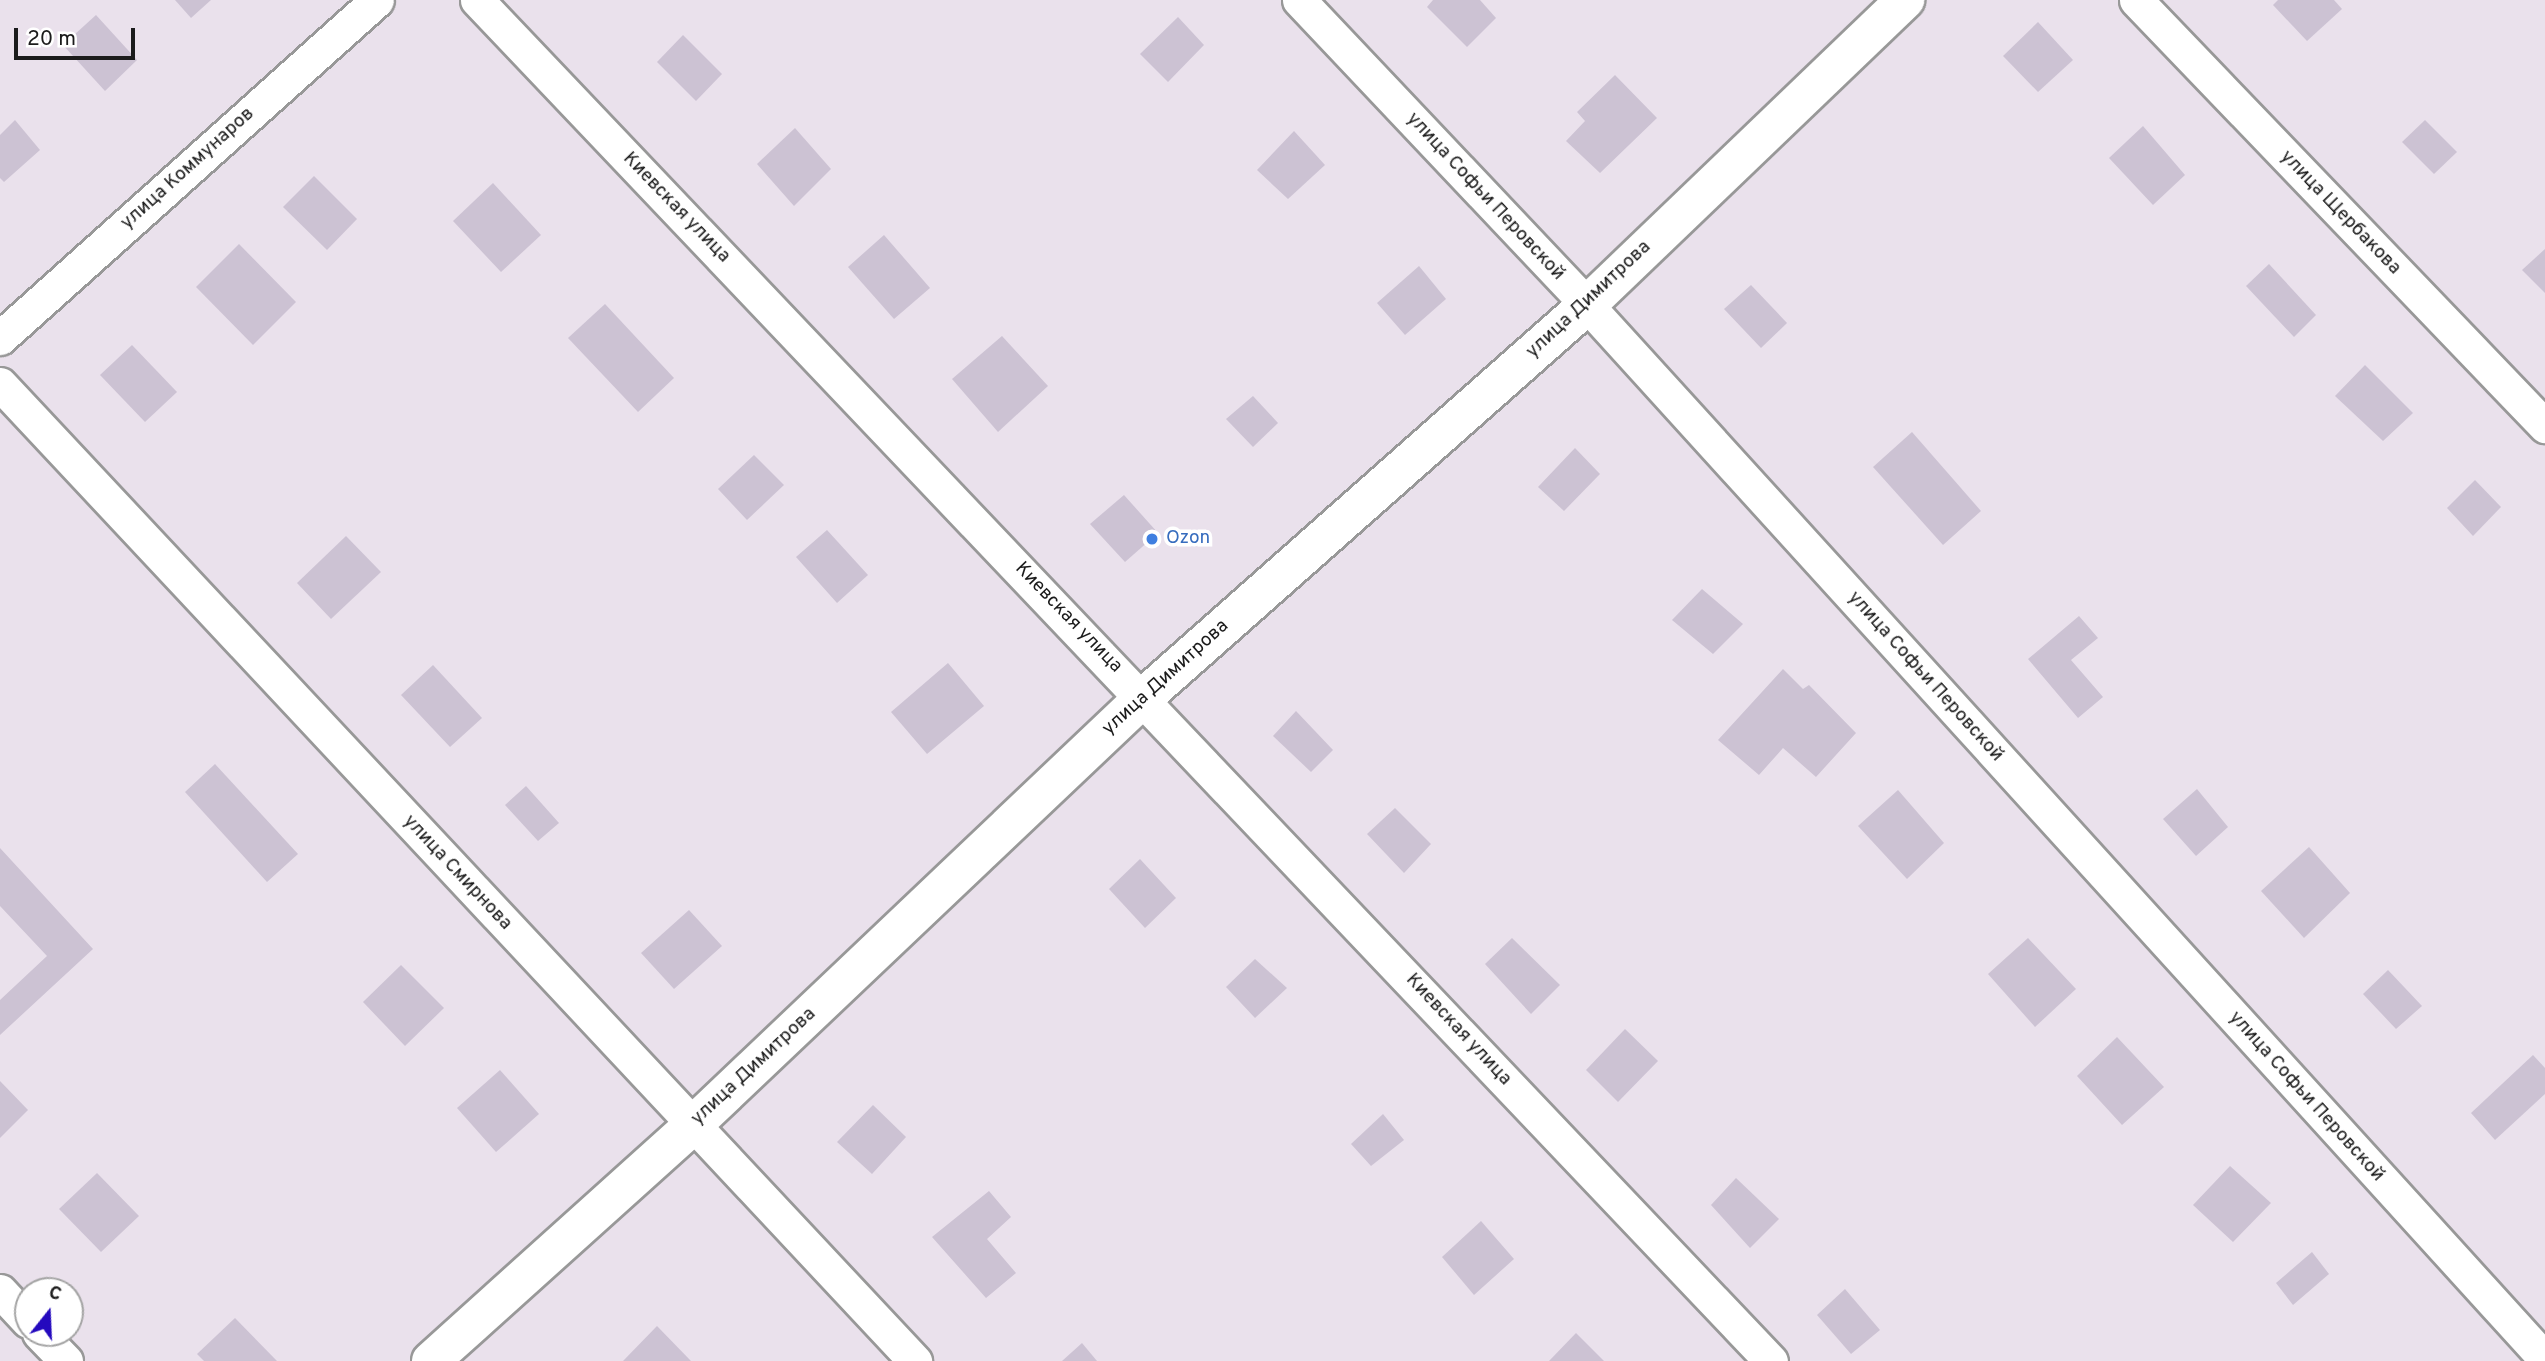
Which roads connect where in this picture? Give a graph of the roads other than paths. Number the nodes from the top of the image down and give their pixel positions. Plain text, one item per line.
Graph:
1 (377, 0) edge
2 (477, 0) edge
3 (1300, 0) edge
4 (1905, 0) edge
5 (2136, 0) edge
6 (1587, 305) junction
7 (0, 338) edge
8 (0, 384) edge
9 (2545, 426) edge
10 (1144, 696) junction
11 (693, 1125) junction
12 (0, 1291) edge
13 (14, 1306) edge
14 (53, 1347) edge
15 (2545, 1359) edge
16 (66, 1361) edge
17 (431, 1361) edge
18 (915, 1361) edge
19 (1771, 1361) edge

1 - 7 street, улица Коммунаров
2 - 10 street, Киевская улица
3 - 6 street, улица Софьи Перовской
4 - 6 street, улица Димитрова
5 - 9 street, улица Щербакова
6 - 10 street, улица Димитрова
6 - 15 street, улица Софьи Перовской
8 - 11 street, улица Смирнова
10 - 11 street, улица Димитрова
10 - 19 street, Киевская улица
11 - 17 street, улица Димитрова
11 - 18 street, улица Смирнова
12 - 13 street
14 - 16 street

